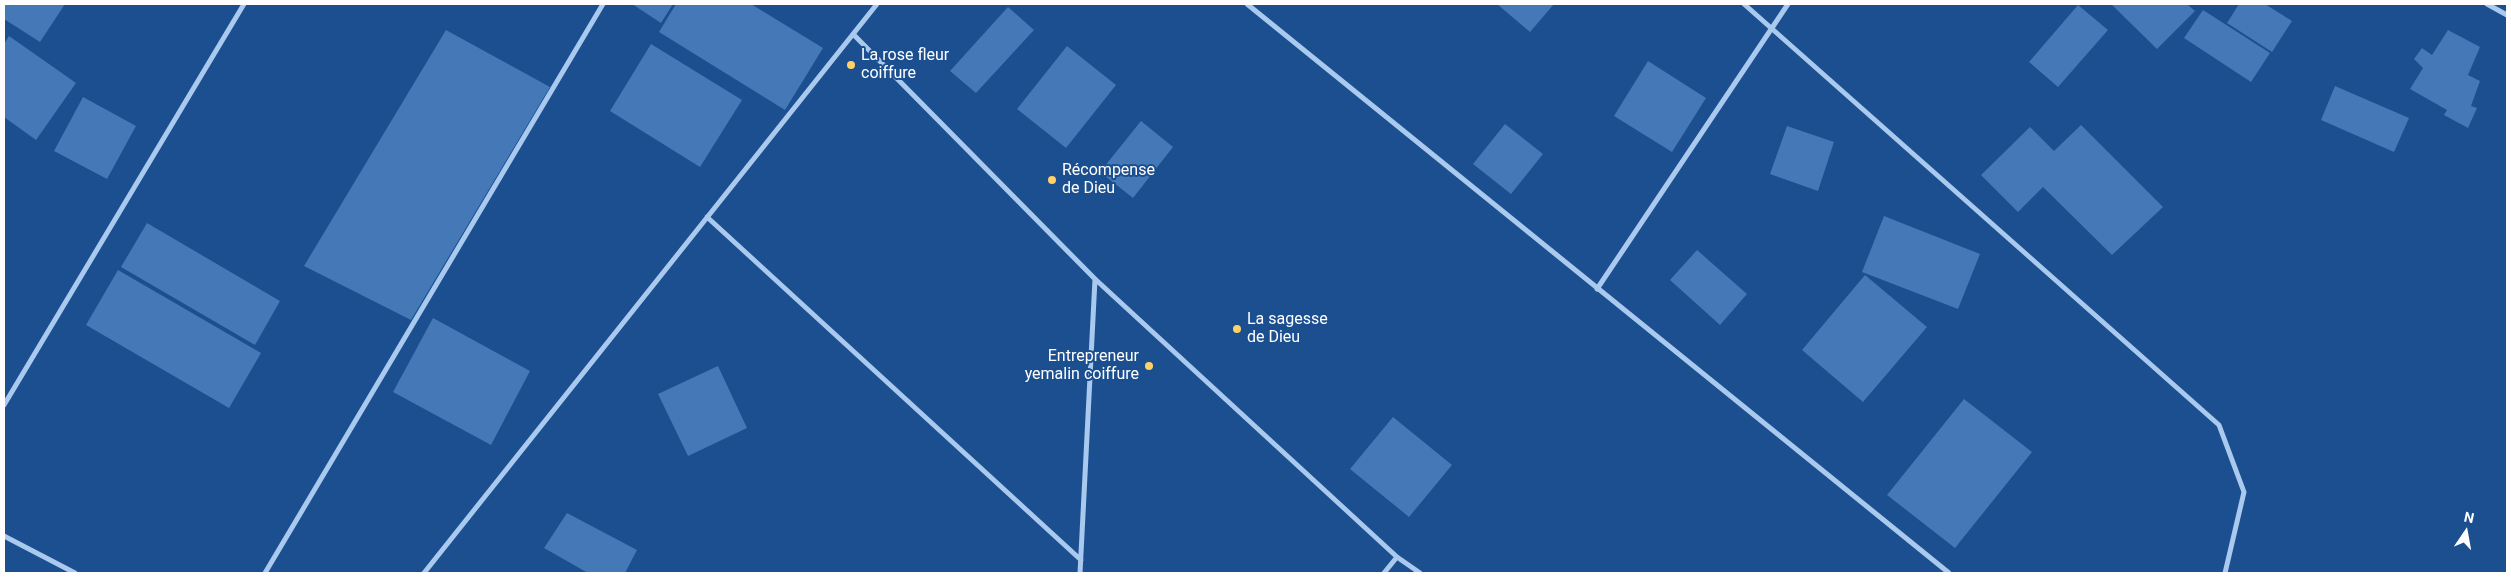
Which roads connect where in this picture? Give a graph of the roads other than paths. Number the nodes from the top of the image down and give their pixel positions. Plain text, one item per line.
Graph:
1 (244, 4) edge
2 (604, 4) edge
3 (877, 4) edge
4 (1247, 4) edge
5 (1744, 4) edge
6 (1788, 4) edge
7 (2487, 4) edge
8 (2507, 15) edge
9 (1772, 29) junction
10 (852, 34) junction
11 (707, 217) junction
12 (1094, 279) junction
13 (1597, 289) junction
14 (4, 404) edge
15 (4, 536) edge
16 (1397, 557) junction
17 (1081, 560) junction
18 (75, 573) edge
19 (265, 573) edge
20 (424, 573) edge
21 (1080, 573) edge
22 (1384, 573) edge
23 (1420, 573) edge
24 (1949, 573) edge
25 (2225, 573) edge

1 - 14 street
2 - 19 street
3 - 10 street
4 - 13 street
5 - 9 street
6 - 9 street
7 - 8 street
9 - 13 street
9 - 25 street
10 - 11 street
10 - 12 street
11 - 17 street
11 - 20 street
12 - 16 street
12 - 17 street
13 - 24 street
15 - 18 street
16 - 22 street
16 - 23 street
17 - 21 street

